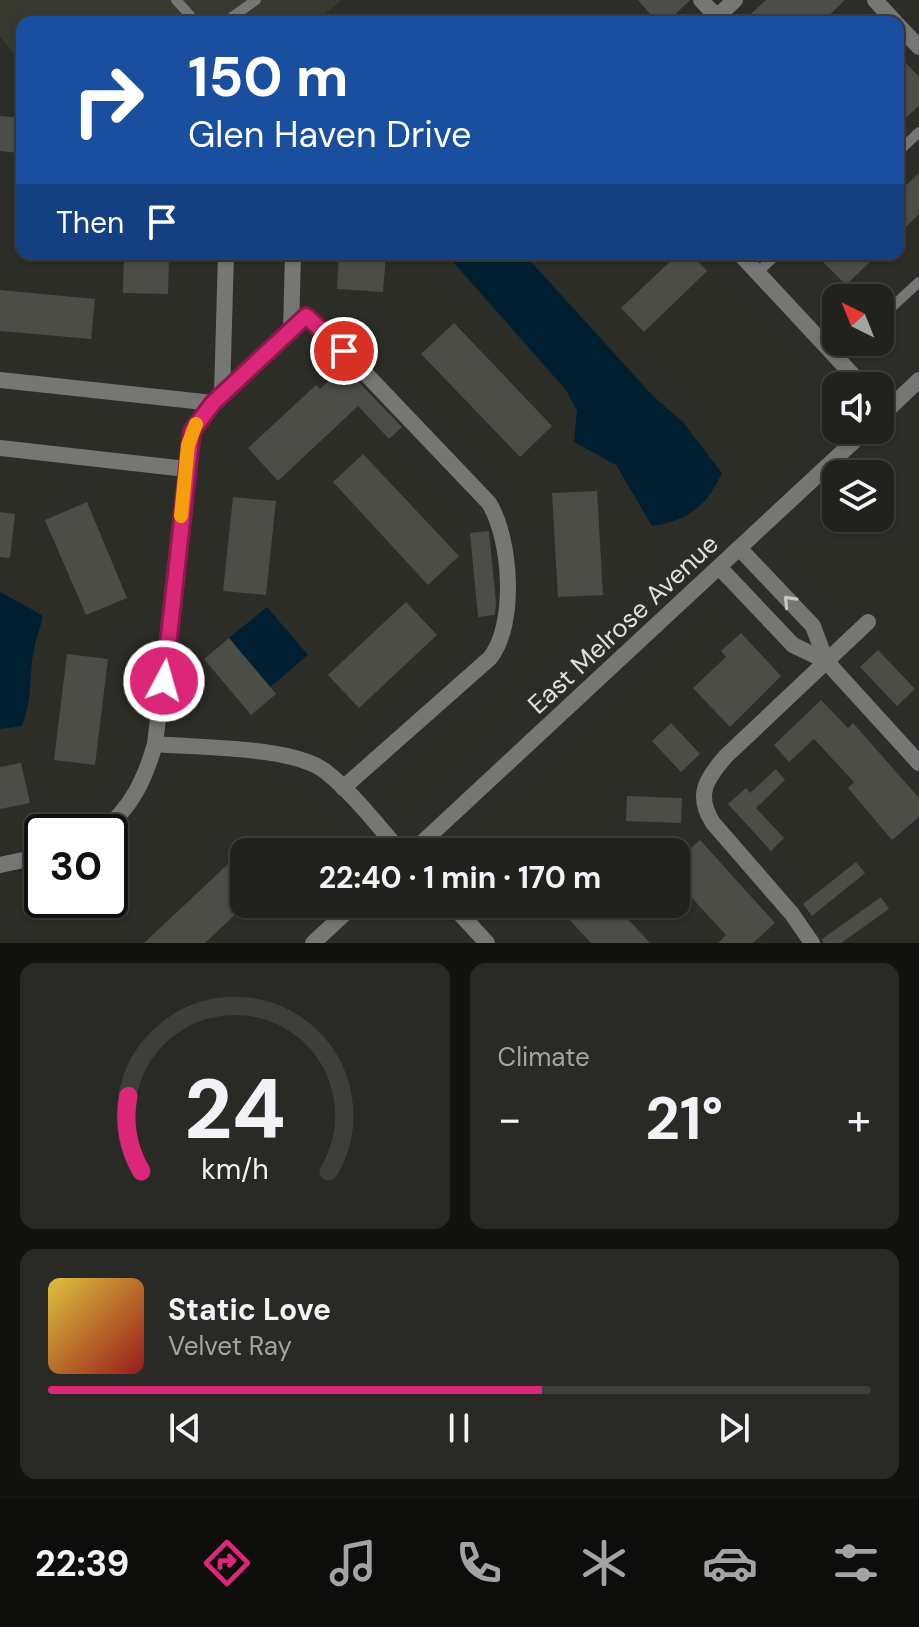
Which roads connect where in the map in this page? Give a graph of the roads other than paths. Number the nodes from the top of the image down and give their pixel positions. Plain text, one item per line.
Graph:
1 (176, 0) edge
2 (256, 0) edge
3 (735, 0) edge
4 (191, 16) edge
5 (233, 16) edge
6 (717, 16) edge
7 (904, 34) edge
8 (919, 47) edge
9 (919, 132) edge
10 (904, 146) edge
11 (226, 260) edge
12 (293, 260) edge
13 (746, 260) edge
14 (771, 260) edge
15 (758, 272) junction
16 (919, 282) edge
17 (894, 305) edge
18 (291, 330) junction
19 (837, 358) joint
20 (850, 372) edge
21 (0, 380) edge
22 (919, 380) edge
23 (218, 398) junction
24 (894, 400) edge
25 (851, 444) edge
26 (0, 448) edge
27 (186, 469) junction
28 (739, 548) junction
29 (719, 567) junction
30 (868, 622) dead end
31 (826, 661) junction
32 (155, 744) junction
33 (919, 763) edge
34 (343, 788) junction
35 (119, 814) edge
36 (388, 838) edge
37 (427, 838) edge
38 (24, 860) edge
39 (0, 865) edge
40 (340, 918) edge
41 (464, 918) edge
42 (313, 943) edge
43 (487, 943) edge
44 (812, 943) edge

1 - 4 lane
2 - 5 lane
3 - 6 street
7 - 8 street
9 - 10 lane
11 - 23 street
12 - 18 street
13 - 15 street
14 - 15 lane
15 - 19 street
16 - 17 lane
18 - 23 street
18 - 34 street
19 - 20 street
21 - 23 street
22 - 24 street
23 - 27 street
25 - 28 street, East Melrose Avenue
26 - 27 street
27 - 32 street
28 - 29 street, East Melrose Avenue
31 -> 28 street
29 - 31 street
29 - 37 street, East Melrose Avenue
30 - 31 street
31 - 33 street
31 - 44 street
32 - 34 street
32 - 35 street
34 - 36 street
38 - 39 street
40 - 42 street
41 - 43 street

